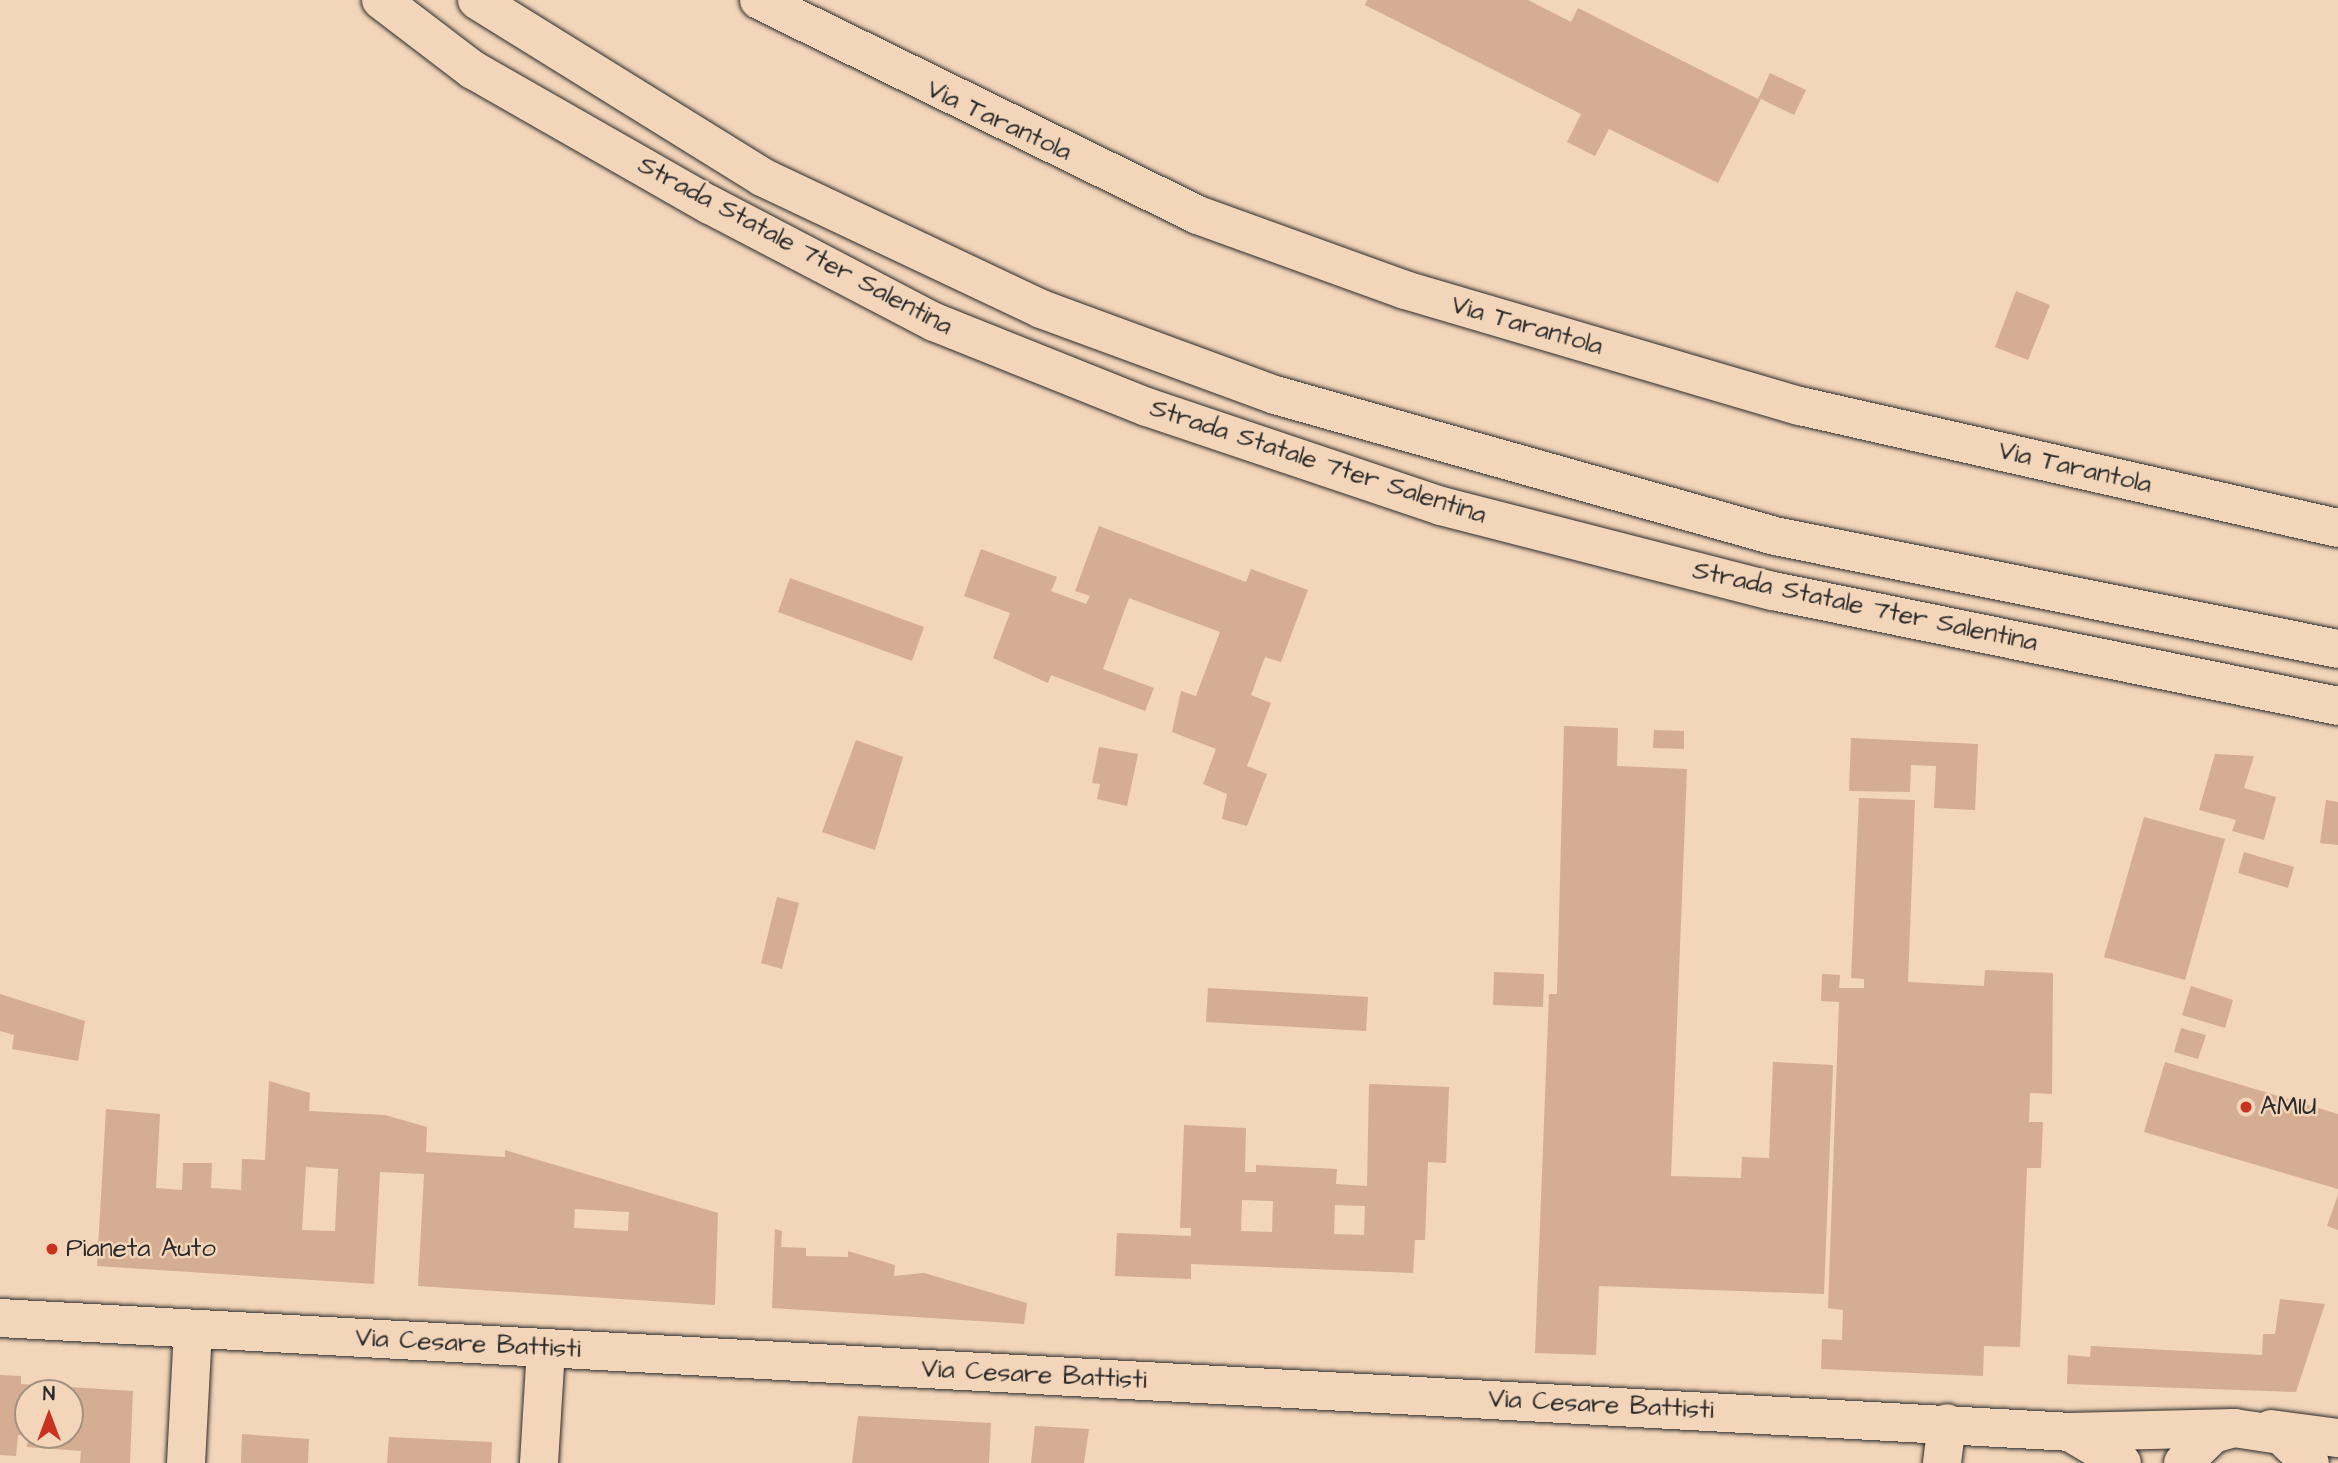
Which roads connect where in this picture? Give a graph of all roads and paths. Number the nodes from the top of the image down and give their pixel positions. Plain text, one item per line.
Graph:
1 (381, 0) edge
2 (477, 0) edge
3 (759, 0) edge
4 (2338, 528) edge
5 (2338, 649) edge
6 (2338, 706) edge
7 (0, 1318) edge
8 (193, 1329) junction
9 (546, 1348) junction
10 (1947, 1423) junction
11 (2247, 1428) junction
12 (2069, 1432) junction
13 (2338, 1438) edge
14 (186, 1463) edge
15 (539, 1463) edge
16 (1942, 1463) edge
17 (2122, 1463) edge
18 (2183, 1463) edge
19 (2310, 1463) edge

1 - 6 main road, Strada Statale 7ter Salentina
2 - 5 main road, Strada Statale 7ter Salentina
3 - 4 main road, Via Tarantola
7 - 8 main road, Via Cesare Battisti
8 - 9 main road, Via Cesare Battisti
8 - 14 main road
9 - 10 main road, Via Cesare Battisti
9 - 15 main road
10 - 12 main road, Via Cesare Battisti
10 - 16 main road
11 - 12 main road, Via Cesare Battisti
11 - 13 main road, Via Cesare Battisti
11 - 18 main road
11 - 19 main road, Via Cesare Battisti
12 - 17 main road, Via Cesare Battisti

